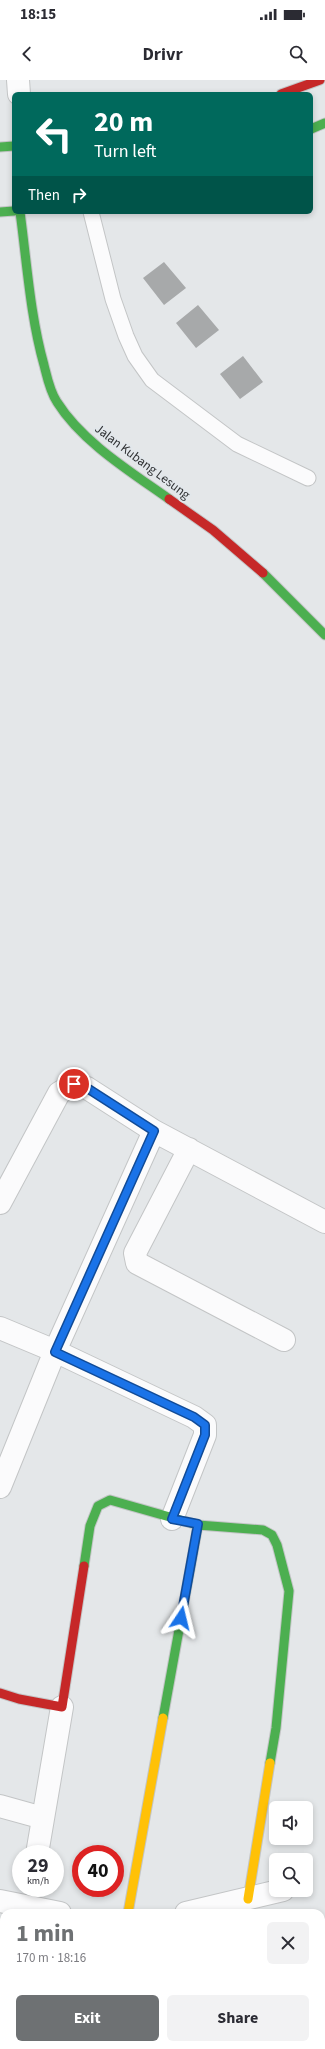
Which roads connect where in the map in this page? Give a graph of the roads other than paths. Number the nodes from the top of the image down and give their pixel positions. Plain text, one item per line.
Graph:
1 (18, 80) edge
2 (320, 80) edge
3 (18, 92) edge
4 (287, 92) edge
5 (325, 123) edge
6 (313, 128) edge
7 (12, 146) edge
8 (0, 147) edge
9 (12, 210) edge
10 (0, 212) edge
11 (20, 214) edge
12 (92, 214) edge
13 (308, 478) dead end
14 (325, 635) edge
15 (154, 1131) junction
16 (189, 1149) junction
17 (0, 1203) edge
18 (325, 1222) edge
19 (0, 1328) edge
20 (284, 1340) dead end
21 (55, 1352) junction
22 (0, 1487) edge
23 (172, 1519) junction
24 (198, 1524) junction
25 (0, 1693) edge
26 (62, 1708) junction
27 (0, 1806) edge
28 (43, 1818) junction
29 (38, 1845) edge
30 (269, 1894) edge
31 (248, 1899) junction
32 (0, 1901) edge
33 (29, 1902) edge
34 (49, 1909) edge
35 (129, 1909) edge
36 (204, 1909) edge

1 - 3 street
2 - 4 main road
5 - 6 main road
7 - 8 main road
9 - 10 main road
11 - 14 main road, Jalan Kubang Lesung
12 - 13 lane
15 - 16 street
15 - 17 street
15 - 21 street
16 - 18 street
16 - 20 street
19 - 21 street
21 - 22 street
21 - 23 street
23 - 24 main road
23 - 26 main road
24 - 31 main road
24 - 35 main road
25 - 26 main road
26 - 28 street
27 - 28 street
28 - 29 street
30 - 31 street
31 - 36 street
32 - 33 street
33 - 34 street

